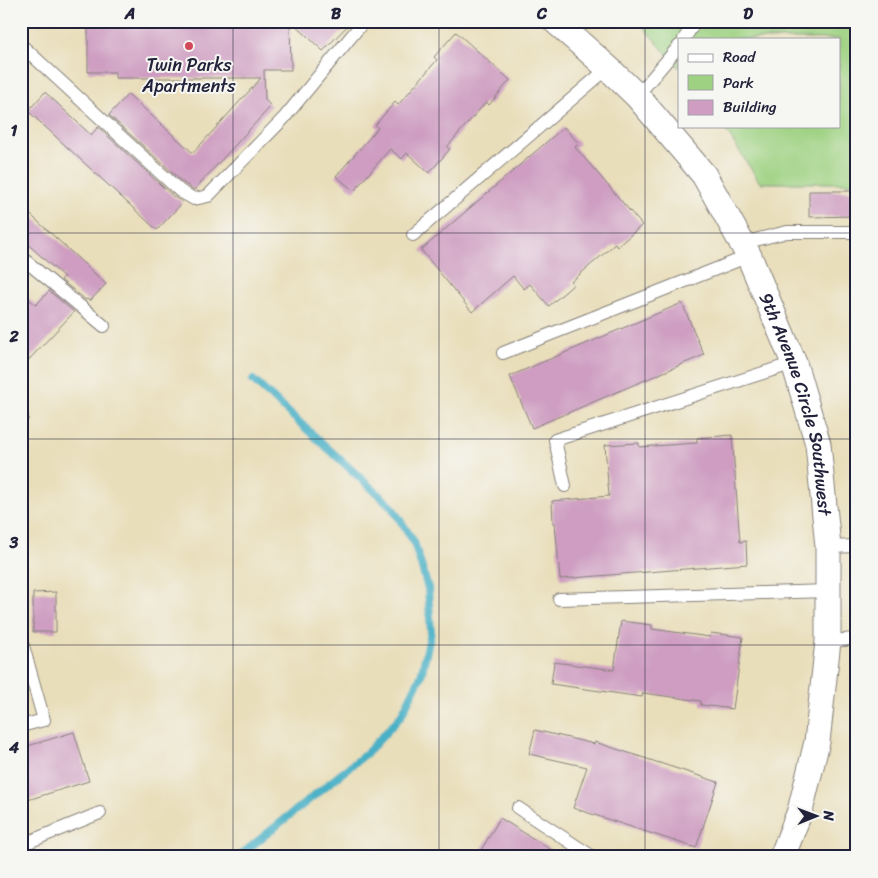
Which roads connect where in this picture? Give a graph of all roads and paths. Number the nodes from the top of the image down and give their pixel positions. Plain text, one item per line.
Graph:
1 (364, 21) edge
2 (555, 21) edge
3 (693, 21) edge
4 (685, 38) edge
5 (21, 45) edge
6 (678, 47) edge
7 (608, 68) junction
8 (637, 96) junction
9 (857, 232) edge
10 (413, 235) dead end
11 (746, 250) junction
12 (21, 257) edge
13 (104, 326) dead end
14 (503, 353) dead end
15 (794, 363) junction
16 (565, 486) dead end
17 (857, 546) edge
18 (828, 547) junction
19 (828, 590) junction
20 (560, 599) dead end
21 (21, 639) edge
22 (857, 639) edge
23 (828, 641) junction
24 (21, 726) edge
25 (518, 808) dead end
26 (100, 813) dead end
27 (21, 845) edge
28 (593, 857) edge
29 (782, 857) edge

1 - 5 lane
2 - 7 street, 9th Avenue Circle Southwest
3 - 4 lane
6 - 8 lane
7 - 8 street, 9th Avenue Circle Southwest
7 - 10 lane
8 - 11 street, 9th Avenue Circle Southwest
9 - 11 lane
11 - 14 lane
11 - 15 street, 9th Avenue Circle Southwest
12 - 13 lane
15 - 16 lane
15 - 18 street, 9th Avenue Circle Southwest
17 - 18 lane
18 - 19 street, 9th Avenue Circle Southwest
19 - 20 lane
19 - 23 street, 9th Avenue Circle Southwest
21 - 24 lane
22 - 23 lane
23 - 29 street, 9th Avenue Circle Southwest
25 - 28 lane
26 - 27 lane

